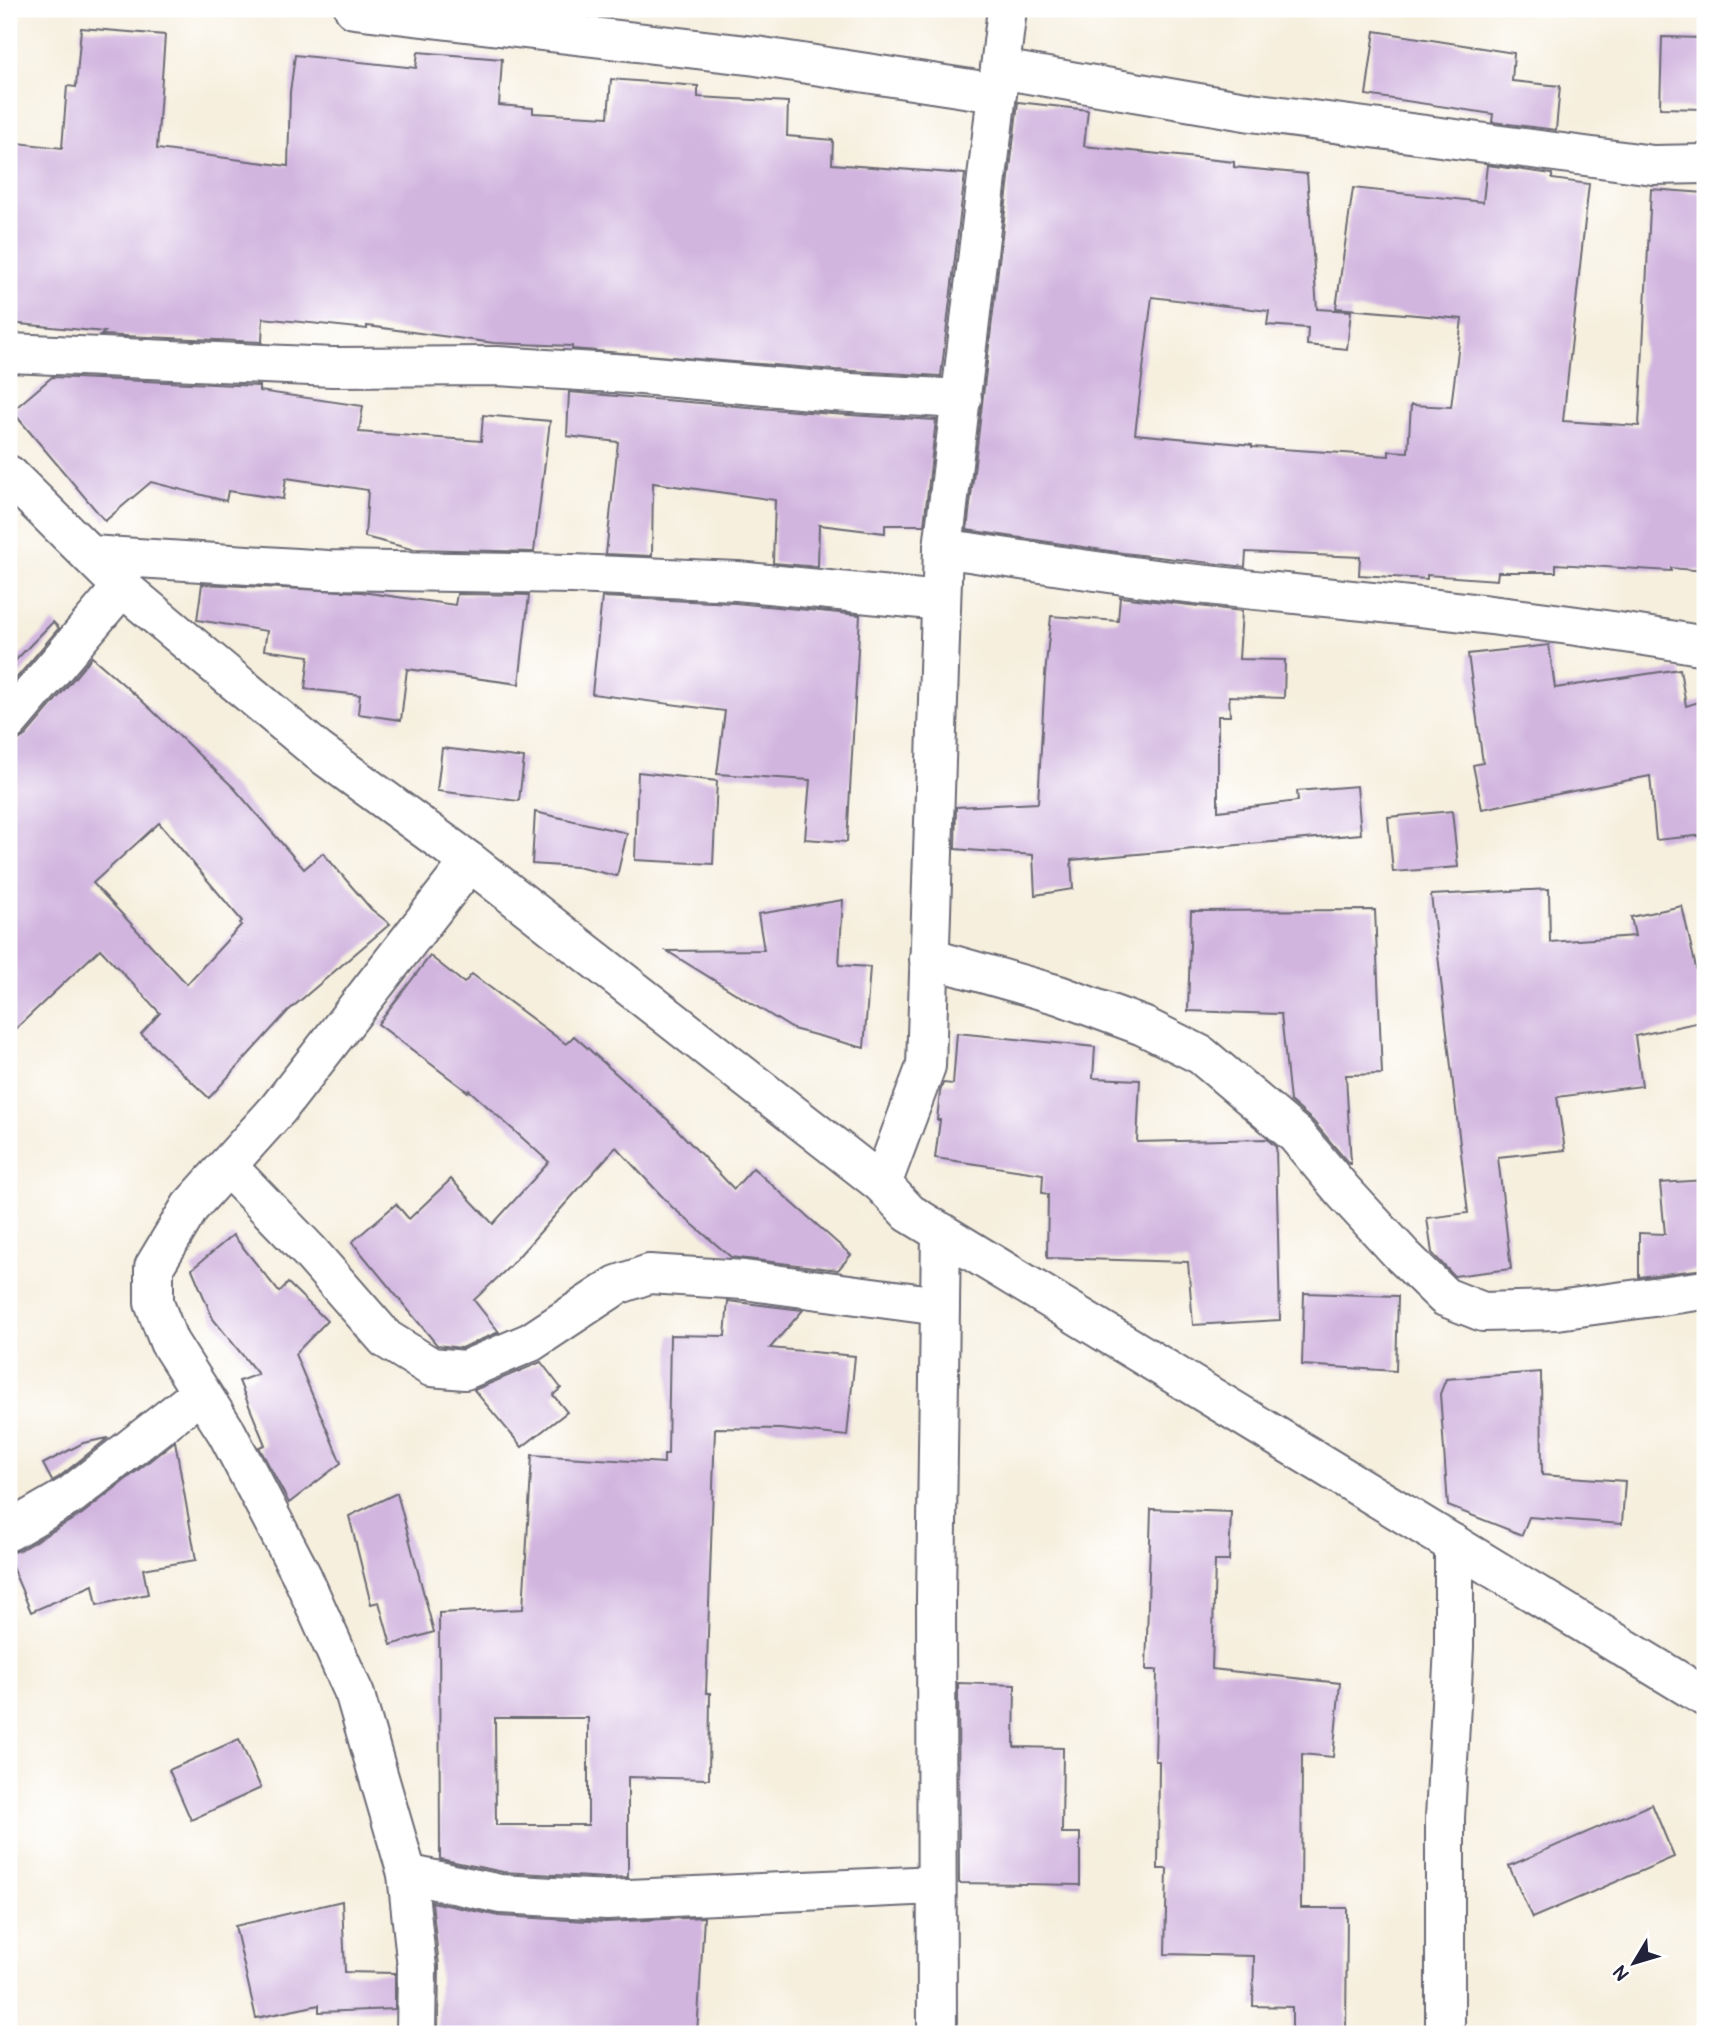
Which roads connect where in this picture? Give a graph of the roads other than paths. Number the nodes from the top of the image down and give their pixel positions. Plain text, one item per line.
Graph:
1 (354, 9) edge
2 (1007, 9) edge
3 (999, 81) junction
4 (1705, 164) edge
5 (9, 353) edge
6 (962, 400) junction
7 (9, 475) edge
8 (943, 548) junction
9 (90, 555) junction
10 (122, 587) junction
11 (941, 601) junction
12 (1705, 646) edge
13 (9, 721) edge
14 (470, 862) junction
15 (929, 958) junction
16 (227, 1166) junction
17 (882, 1184) junction
18 (940, 1232) junction
19 (1705, 1290) edge
20 (940, 1306) junction
21 (201, 1393) junction
22 (9, 1531) edge
23 (1454, 1544) junction
24 (1705, 1698) edge
25 (407, 1874) junction
26 (936, 1885) junction
27 (416, 2034) edge
28 (937, 2034) edge
29 (1446, 2034) edge

1 - 3 street
2 - 3 street
3 - 4 street
3 - 6 street
5 - 6 street
6 - 8 street
7 - 9 street
8 - 11 street
8 - 12 street
9 - 10 street
9 - 11 street
10 - 13 street
10 - 14 street
11 - 15 street
14 - 16 street
14 - 17 street
15 - 17 street
15 - 19 street
16 - 20 street
16 - 21 street
17 - 18 street
18 - 20 street
18 - 23 street
20 - 26 street
21 - 22 street
21 - 25 street
23 - 24 street
23 - 29 street
25 - 26 street
25 - 27 street
26 - 28 street

